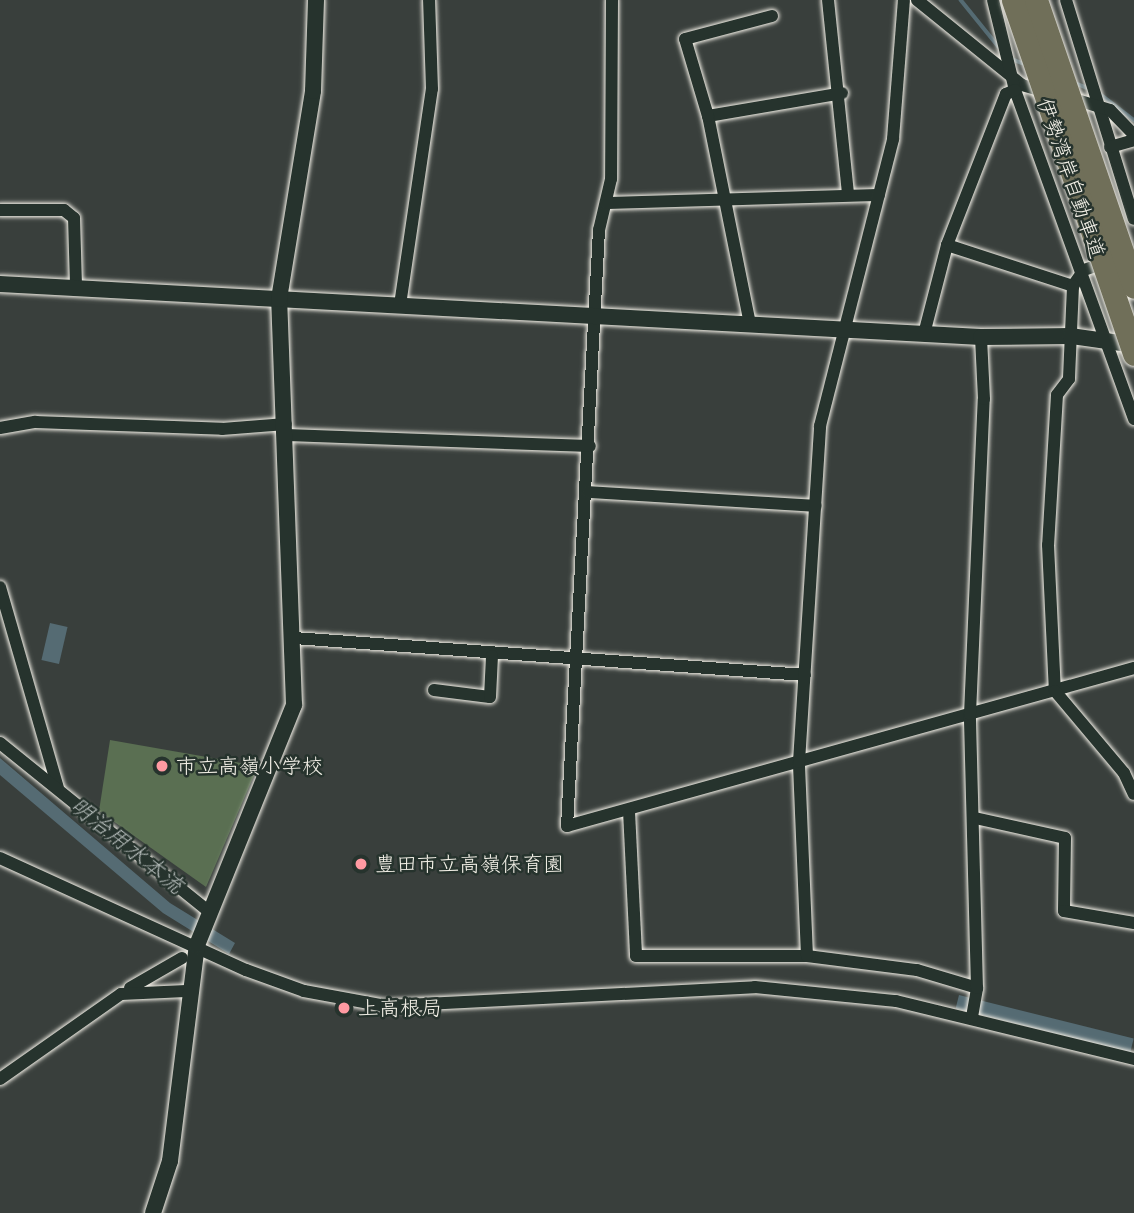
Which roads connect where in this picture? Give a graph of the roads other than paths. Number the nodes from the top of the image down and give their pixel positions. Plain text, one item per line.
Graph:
1 (316, 0) edge
2 (429, 0) edge
3 (612, 0) edge
4 (828, 0) edge
5 (904, 0) edge
6 (916, 0) edge
7 (992, 0) edge
8 (1013, 0) edge
9 (1036, 0) edge
10 (1066, 0) edge
11 (772, 16) dead end
12 (1010, 73) junction
13 (1015, 90) junction
14 (842, 93) junction
15 (1099, 106) junction
16 (708, 116) junction
17 (1134, 137) edge
18 (1110, 147) junction
19 (848, 194) junction
20 (879, 195) junction
21 (725, 197) junction
22 (606, 202) junction
23 (0, 210) edge
24 (1134, 219) edge
25 (947, 244) junction
26 (1134, 253) edge
27 (1084, 270) junction
28 (0, 284) edge
29 (76, 285) junction
30 (1073, 286) junction
31 (1134, 287) edge
32 (279, 299) junction
33 (400, 305) junction
34 (598, 316) junction
35 (750, 324) junction
36 (846, 329) junction
37 (925, 334) junction
38 (1070, 336) junction
39 (981, 337) junction
40 (1106, 342) junction
41 (1134, 345) edge
42 (1134, 354) edge
43 (1134, 419) edge
44 (0, 428) edge
45 (287, 429) junction
46 (590, 446) junction
47 (588, 492) junction
48 (816, 506) junction
49 (0, 587) edge
50 (294, 638) junction
51 (492, 656) junction
52 (577, 660) junction
53 (1134, 668) edge
54 (805, 675) junction
55 (434, 691) dead end
56 (1055, 691) junction
57 (970, 714) junction
58 (0, 743) edge
59 (799, 762) junction
60 (1129, 771) edge
61 (58, 788) junction
62 (1134, 794) edge
63 (629, 811) junction
64 (975, 818) junction
65 (0, 859) edge
66 (1134, 923) edge
67 (203, 930) junction
68 (807, 956) junction
69 (181, 958) dead end
70 (186, 992) junction
71 (977, 993) junction
72 (121, 995) junction
73 (973, 1015) junction
74 (1134, 1059) edge
75 (0, 1079) edge
76 (153, 1213) edge

1 - 32 street
2 - 33 street
3 - 22 street
4 - 14 street
5 - 20 street
6 - 12 street
7 - 12 street
8 - 42 highway, 伊勢湾岸自動車道, bridge
9 - 31 highway, 伊勢湾岸自動車道, bridge
10 - 15 street
11 - 16 street
12 - 13 street
12 - 15 street
13 - 25 street
13 - 27 street
14 - 16 street
14 - 19 street
15 - 17 street
15 - 18 street
16 - 21 street
17 - 18 street
18 - 24 street
19 - 20 street
19 - 21 street
20 - 36 street
21 - 22 street
21 - 35 street
22 - 34 street
23 - 29 street
25 - 30 street
25 - 37 street
26 - 27 street
27 - 30 street
27 - 40 street
28 - 29 street
29 - 32 street
30 - 38 street
32 - 33 street
32 - 45 street
33 - 34 street
34 - 35 street
34 - 46 street
35 - 36 street
36 - 37 street
36 - 48 street
37 - 39 street
38 - 39 street
38 - 40 street
38 - 56 street
39 - 57 street
40 - 41 street
40 - 43 street
44 - 45 street
45 - 46 street
45 - 50 street
46 - 47 street
47 - 48 street
47 - 52 street
48 - 54 street
49 - 61 street
50 - 51 street
50 - 67 street
51 - 52 street
51 - 55 street
52 - 54 street
52 - 63 street
53 - 56 street
54 - 59 street
56 - 57 street
56 - 60 street
57 - 59 street
57 - 64 street
58 - 61 street
59 - 63 street
59 - 68 street
60 - 62 street
61 - 67 street
63 - 68 street
64 - 66 street
64 - 71 street
65 - 67 street
67 - 70 street
67 - 73 street
68 - 71 street
69 - 72 street
70 - 72 street
70 - 76 street
71 - 73 street
72 - 75 street
73 - 74 street

